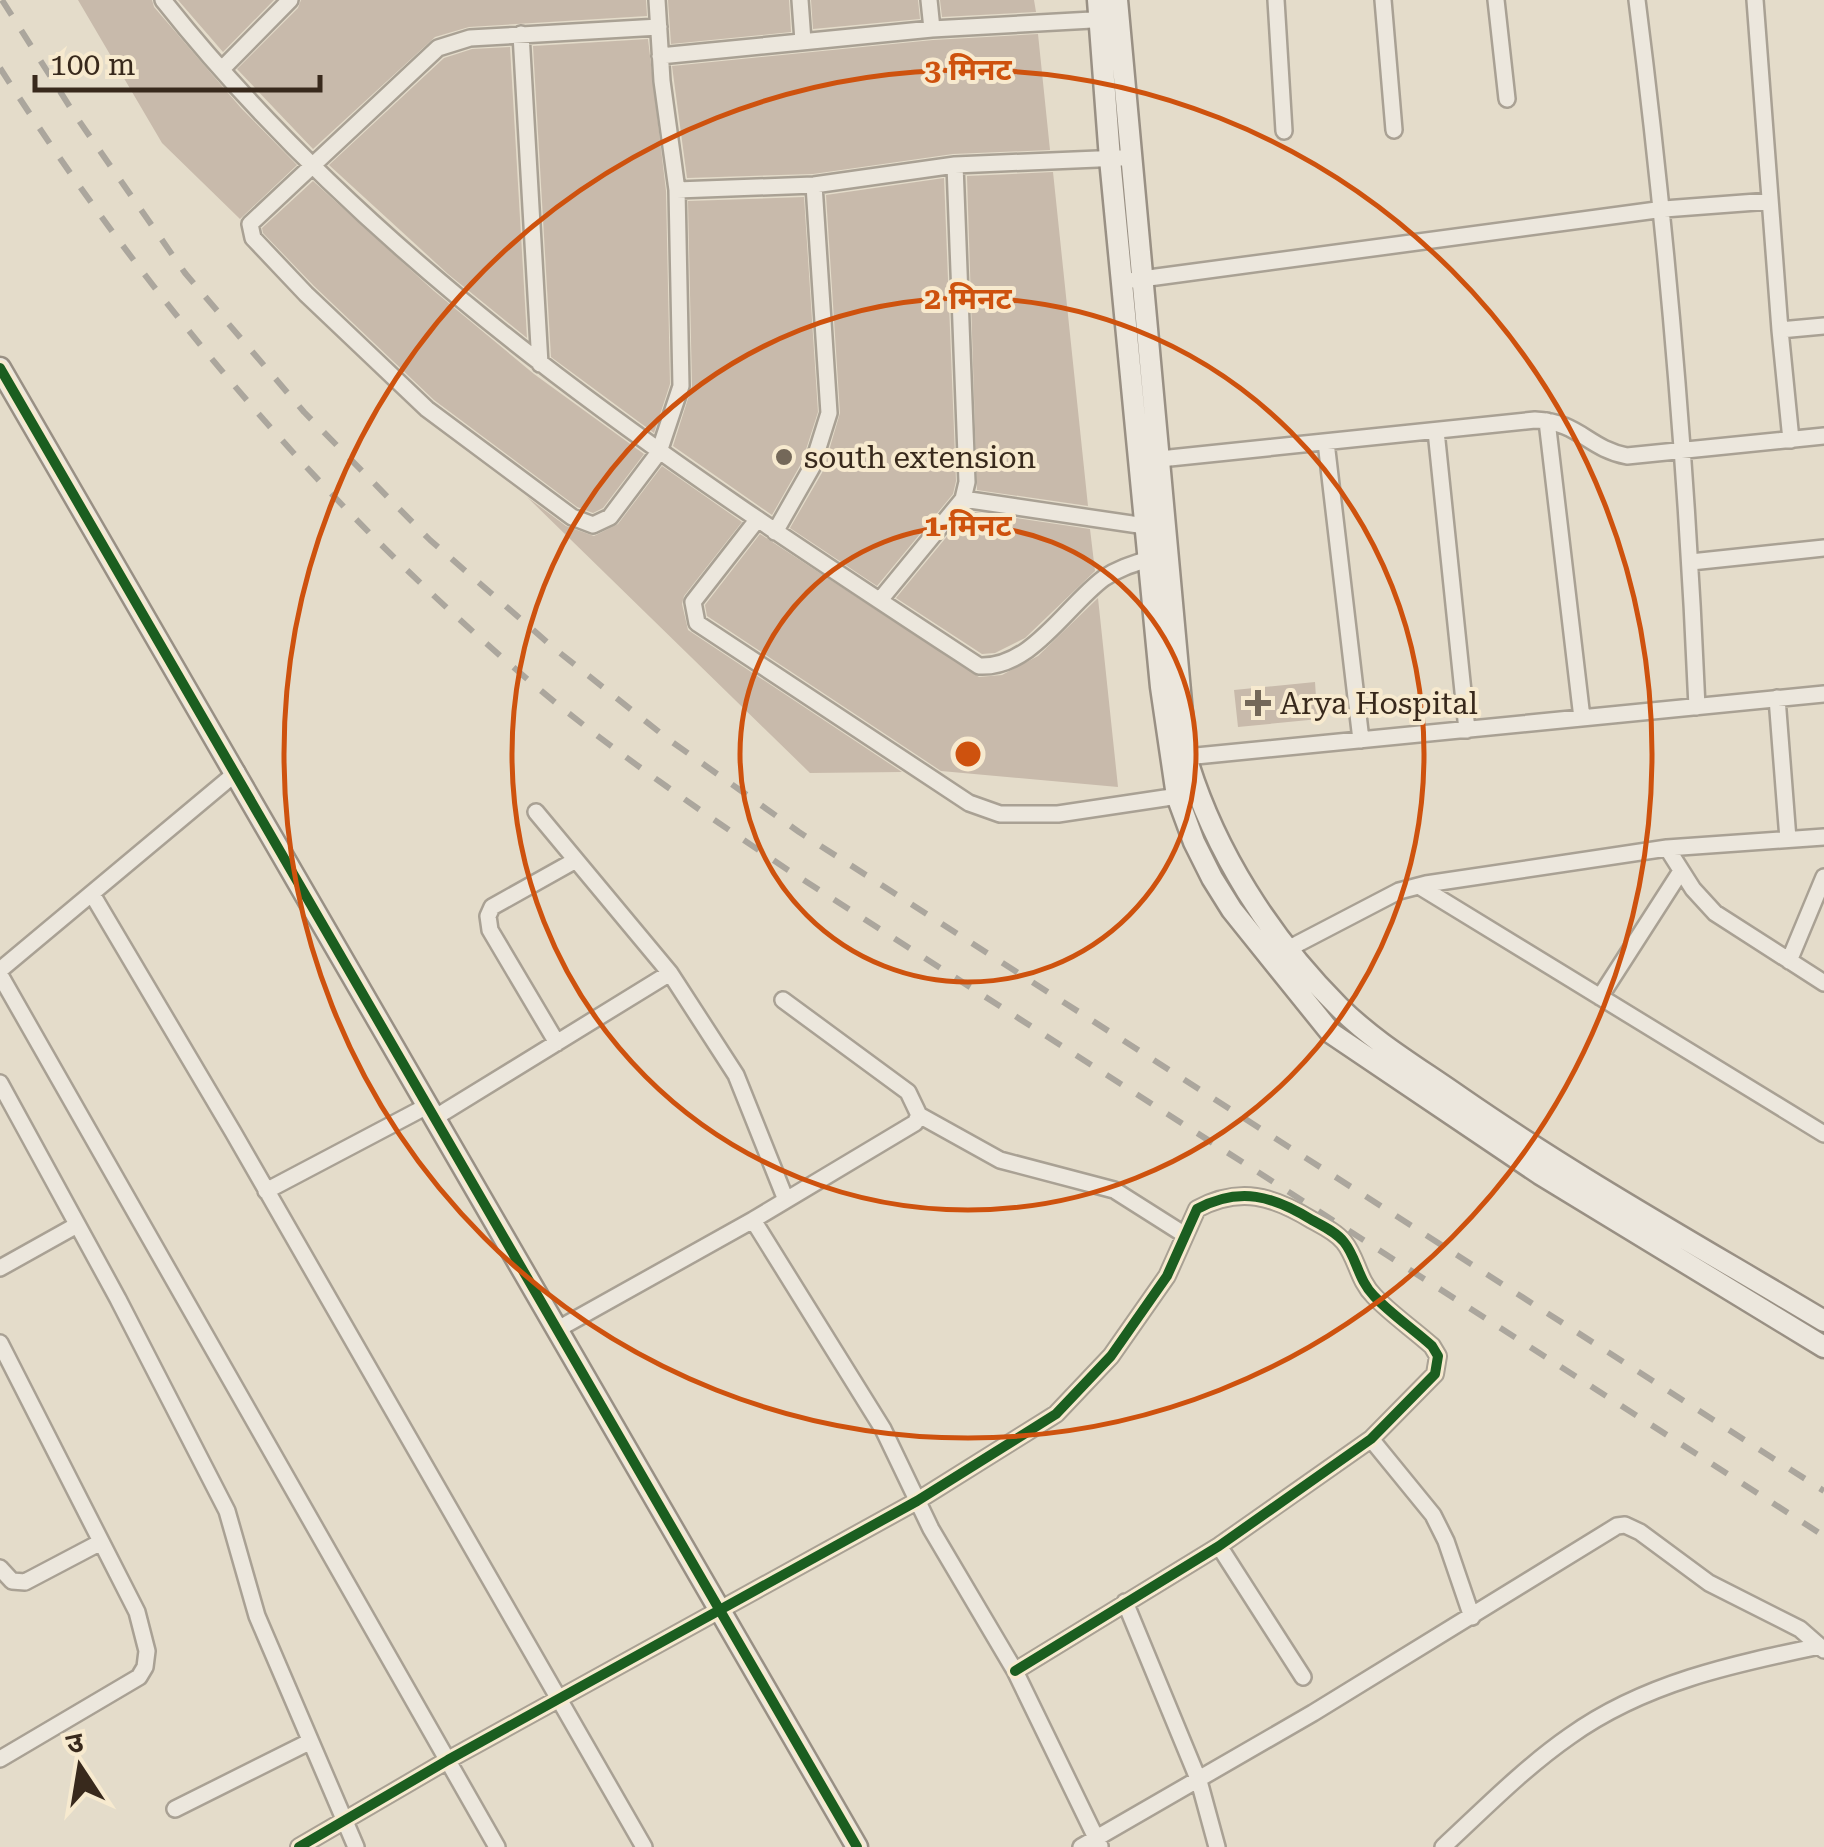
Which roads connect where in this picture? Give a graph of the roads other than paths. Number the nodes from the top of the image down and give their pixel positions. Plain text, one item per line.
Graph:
1 (163, 0) edge
2 (290, 0) edge
3 (656, 0) edge
4 (800, 0) edge
5 (929, 0) edge
6 (1276, 0) edge
7 (1383, 0) edge
8 (1496, 0) edge
9 (1637, 0) edge
10 (1755, 0) edge
11 (1108, 9) edge
12 (659, 27) junction
13 (932, 29) junction
14 (521, 34) junction
15 (803, 41) junction
16 (660, 56) junction
17 (222, 69) junction
18 (1507, 99) dead end
19 (1394, 130) dead end
20 (1284, 131) dead end
21 (1120, 158) junction
22 (312, 164) junction
23 (955, 165) junction
24 (814, 185) junction
25 (676, 190) junction
26 (1770, 200) junction
27 (1664, 209) junction
28 (1144, 278) junction
29 (1121, 282) junction
30 (1824, 326) edge
31 (1780, 330) junction
32 (540, 364) junction
33 (0, 368) edge
34 (1547, 421) junction
35 (1436, 430) junction
36 (1824, 436) edge
37 (1792, 440) junction
38 (1326, 442) junction
39 (1682, 450) junction
40 (659, 452) junction
41 (1160, 460) junction
42 (963, 499) junction
43 (756, 520) junction
44 (1155, 527) junction
45 (776, 532) junction
46 (1824, 548) edge
47 (1158, 556) junction
48 (1691, 562) junction
49 (880, 600) junction
50 (1824, 694) edge
51 (1777, 698) junction
52 (1697, 707) junction
53 (1582, 718) junction
54 (1467, 730) junction
55 (1360, 740) junction
56 (1186, 757) junction
57 (238, 772) junction
58 (1187, 794) junction
59 (536, 812) dead end
60 (1824, 836) edge
61 (1788, 839) junction
62 (1666, 848) junction
63 (576, 860) junction
64 (1681, 871) junction
65 (1824, 877) edge
66 (1419, 886) junction
67 (92, 894) junction
68 (1279, 954) junction
69 (1789, 961) junction
70 (0, 973) edge
71 (670, 974) junction
72 (1824, 983) edge
73 (1600, 997) junction
74 (783, 1000) dead end
75 (557, 1043) junction
76 (0, 1083) edge
77 (433, 1111) junction
78 (919, 1115) junction
79 (1824, 1134) edge
80 (266, 1191) junction
81 (786, 1200) junction
82 (753, 1220) junction
83 (77, 1224) junction
84 (1184, 1235) junction
85 (0, 1268) edge
86 (1824, 1320) edge
87 (558, 1329) junction
88 (0, 1343) edge
89 (1824, 1347) edge
90 (1370, 1439) junction
91 (917, 1500) junction
92 (101, 1542) junction
93 (1219, 1546) junction
94 (0, 1568) edge
95 (1125, 1602) junction
96 (718, 1612) junction
97 (1472, 1617) junction
98 (1822, 1648) edge
99 (1014, 1671) junction
100 (1302, 1677) dead end
101 (560, 1698) junction
102 (309, 1742) junction
103 (0, 1760) edge
104 (448, 1760) junction
105 (1199, 1781) junction
106 (175, 1809) dead end
107 (344, 1820) junction
108 (1098, 1843) edge
109 (300, 1847) edge
110 (356, 1847) edge
111 (497, 1847) edge
112 (644, 1847) edge
113 (857, 1847) edge
114 (1080, 1847) edge
115 (1217, 1847) edge
116 (1443, 1847) edge

1 - 17 street
2 - 17 street
3 - 12 street
4 - 15 street
5 - 13 street
6 - 20 street
7 - 19 street
8 - 18 street
9 - 27 street
10 - 26 street
11 - 13 street
11 - 21 street
12 - 14 street
12 - 16 street
13 - 15 street
14 - 22 street
14 - 32 street
15 - 16 street
16 - 25 street
17 - 22 street
21 - 23 street
21 - 28 street
21 - 29 street
22 - 32 street
22 - 40 street
23 - 24 street
23 - 42 street
24 - 25 street
24 - 45 street
25 - 40 street
26 - 27 street
26 - 31 street
27 - 28 street
27 - 39 street
28 - 29 street
28 - 41 street
29 - 44 street
30 - 31 street
31 - 37 street
32 - 40 street
33 - 57 street
34 - 35 street
34 - 39 street
34 - 53 street
35 - 38 street
35 - 54 street
36 - 37 street
37 - 39 street
38 - 41 street
38 - 55 street
39 - 48 street
40 - 43 street
41 - 44 street
42 - 44 street
42 - 49 street
43 - 45 street
43 - 58 street
44 - 47 street
45 - 49 street
46 - 48 street
47 - 49 street
47 - 56 street
47 - 58 street
48 - 52 street
50 - 51 street
51 - 52 street
51 - 61 street
52 - 53 street
53 - 54 street
54 - 55 street
55 - 56 street
56 - 58 street
57 - 67 street
57 - 77 street
58 - 68 street
59 - 63 street
60 - 61 street
61 - 62 street
62 - 64 street
62 - 66 street
63 - 71 street
63 - 75 street
64 - 69 street
64 - 73 street
65 - 69 street
66 - 68 street
66 - 73 street
67 - 70 street
67 - 80 street
68 - 86 street
68 - 89 street
69 - 72 street
70 - 104 street
71 - 75 street
71 - 81 street
73 - 79 street
74 - 78 street
75 - 77 street
76 - 83 street
77 - 80 street
77 - 87 street
78 - 81 street
78 - 84 street
80 - 101 street
81 - 82 street
82 - 87 street
82 - 91 street
83 - 85 street
83 - 102 street
84 - 90 street
84 - 91 street
87 - 96 street
88 - 92 street
90 - 93 street
90 - 97 street
91 - 96 street
91 - 99 street
92 - 94 street
92 - 103 street
93 - 95 street
93 - 100 street
95 - 99 street
95 - 105 street
96 - 101 street
96 - 113 street
97 - 98 street
97 - 105 street
98 - 116 street
99 - 108 street
101 - 104 street
101 - 112 street
102 - 106 street
102 - 107 street
104 - 107 street
104 - 111 street
105 - 108 street
105 - 115 street
107 - 109 street
107 - 110 street
108 - 114 street

